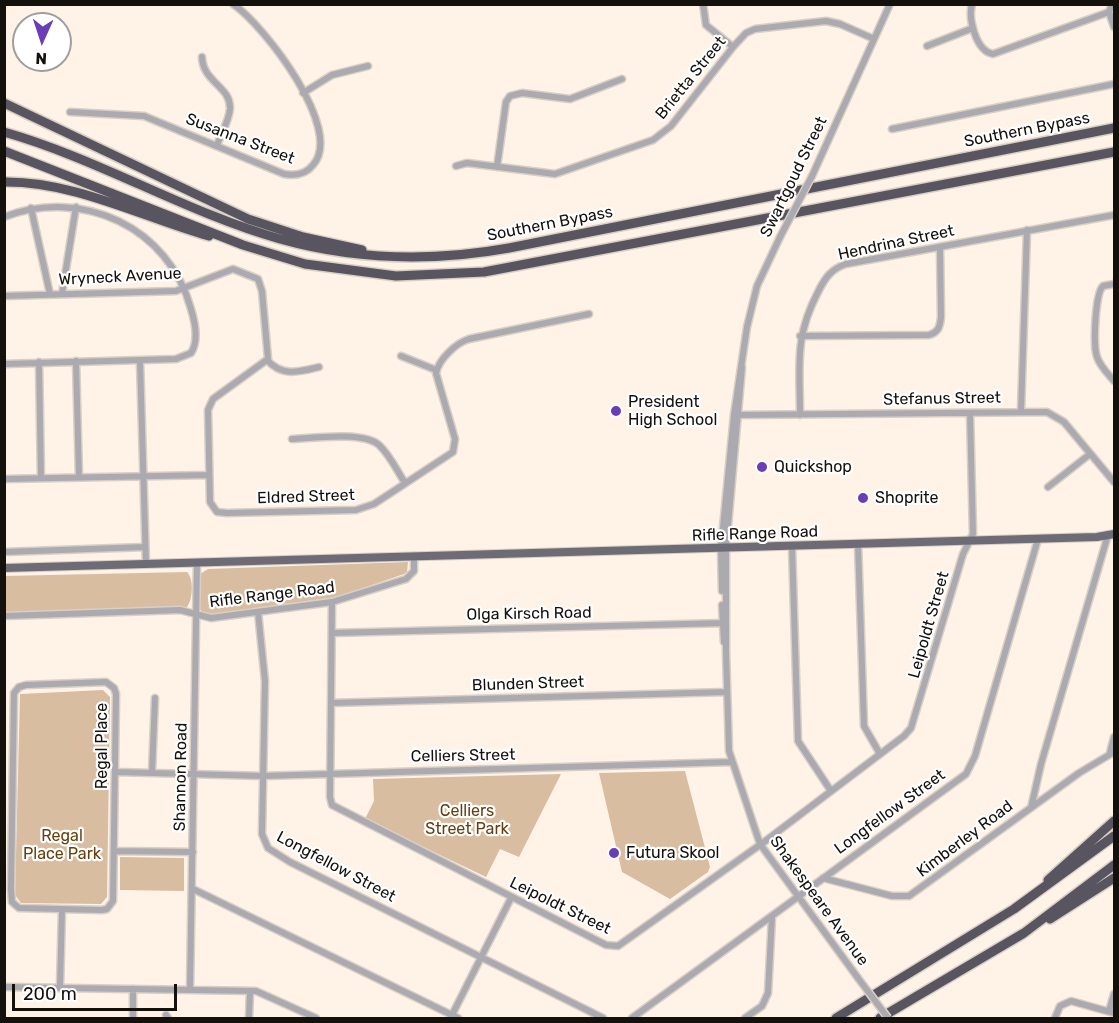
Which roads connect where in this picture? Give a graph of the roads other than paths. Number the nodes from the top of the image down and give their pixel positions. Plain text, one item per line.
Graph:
1 (232, 4) edge
2 (703, 4) edge
3 (890, 4) edge
4 (972, 4) edge
5 (1112, 4) edge
6 (1109, 12) junction
7 (1114, 27) edge
8 (973, 28) junction
9 (874, 39) junction
10 (927, 46) dead end
11 (733, 47) junction
12 (202, 57) dead end
13 (368, 66) dead end
14 (622, 79) dead end
15 (1114, 84) edge
16 (303, 93) junction
17 (4, 103) edge
18 (70, 112) dead end
19 (1114, 128) edge
20 (892, 129) dead end
21 (4, 132) edge
22 (217, 145) junction
23 (4, 151) edge
24 (1114, 152) edge
25 (456, 166) dead end
26 (497, 167) junction
27 (4, 182) edge
28 (76, 207) junction
29 (31, 208) junction
30 (1114, 214) edge
31 (4, 217) edge
32 (1027, 230) junction
33 (243, 245) junction
34 (940, 247) junction
35 (402, 258) junction
36 (1114, 284) edge
37 (185, 290) junction
38 (50, 294) junction
39 (62, 294) junction
40 (4, 296) edge
41 (589, 314) dead end
42 (800, 336) junction
43 (401, 356) dead end
44 (267, 360) junction
45 (76, 361) junction
46 (140, 361) junction
47 (39, 362) junction
48 (4, 364) edge
49 (319, 367) dead end
50 (436, 370) junction
51 (1114, 381) edge
52 (1021, 411) junction
53 (970, 412) junction
54 (737, 415) junction
55 (800, 415) junction
56 (292, 439) dead end
57 (1090, 454) junction
58 (209, 475) junction
59 (143, 476) junction
60 (79, 477) junction
61 (41, 478) junction
62 (4, 479) edge
63 (1114, 482) edge
64 (405, 483) junction
65 (1048, 487) dead end
66 (1111, 537) edge
67 (1038, 539) junction
68 (970, 541) junction
69 (858, 544) junction
70 (792, 546) junction
71 (145, 547) junction
72 (724, 548) junction
73 (4, 552) edge
74 (414, 556) junction
75 (197, 563) junction
76 (146, 564) junction
77 (4, 568) edge
78 (332, 602) junction
79 (258, 612) junction
80 (196, 614) junction
81 (4, 616) edge
82 (724, 623) junction
83 (332, 633) junction
84 (727, 692) junction
85 (155, 698) dead end
86 (331, 703) junction
87 (1114, 737) edge
88 (1112, 752) edge
89 (880, 754) junction
90 (732, 762) junction
91 (4, 771) edge
92 (13, 771) junction
93 (116, 772) junction
94 (330, 772) junction
95 (152, 773) junction
96 (194, 776) junction
97 (263, 776) junction
98 (831, 791) junction
99 (1031, 807) junction
100 (1114, 821) edge
101 (1114, 836) edge
102 (760, 844) junction
103 (114, 851) junction
104 (194, 852) junction
105 (1114, 865) edge
106 (823, 878) junction
107 (1114, 878) edge
108 (193, 889) junction
109 (798, 896) junction
110 (511, 898) junction
111 (1014, 909) junction
112 (62, 910) junction
113 (772, 917) junction
114 (1024, 933) junction
115 (480, 957) junction
116 (4, 987) edge
117 (60, 987) junction
118 (133, 989) junction
119 (190, 990) junction
120 (250, 991) junction
121 (1114, 994) edge
122 (1112, 1012) edge
123 (455, 1017) edge
124 (133, 1018) edge
125 (249, 1018) edge
126 (316, 1018) edge
127 (603, 1018) edge
128 (633, 1018) edge
129 (745, 1018) edge
130 (836, 1018) edge
131 (880, 1018) edge
132 (888, 1018) edge
133 (1055, 1018) edge

1 - 16 street, Susanna Street
2 - 11 street
3 - 9 street, Swartgoud Street
4 - 8 street
5 - 6 street
6 - 7 street
6 - 8 street
8 - 10 street
9 - 11 street, Brietta Street
9 - 54 street, Swartgoud Street, bridge
11 - 26 street, Brietta Street
12 - 22 street
13 - 16 street
14 - 26 street
15 - 20 street
16 - 22 street, Susanna Street
17 - 35 highway
18 - 22 street, Susanna Street
19 - 35 highway, Southern Bypass
21 - 35 highway, Southern Bypass
23 - 33 highway, Southern Bypass
24 - 33 highway, Southern Bypass
25 - 26 street, Brietta Street
27 - 33 highway
28 - 29 street
28 - 37 street
28 - 39 street
29 - 31 street
29 - 38 street
30 - 32 street, Hendrina Street
32 - 34 street, Hendrina Street
32 - 52 street
34 - 42 street, Hendrina Street
34 - 42 street
36 - 51 street
37 - 39 street, Wryneck Avenue
37 - 44 street, Wryneck Avenue
37 - 46 street
38 - 39 street, Wryneck Avenue
38 - 40 street, Wryneck Avenue
41 - 50 street
42 - 55 street, Hendrina Street
43 - 50 street
44 - 49 street
44 - 58 street
45 - 46 street
45 - 47 street
45 - 60 street
46 - 59 street
47 - 48 street
47 - 61 street
50 - 64 street, Eldred Street
52 - 53 street, Stefanus Street
52 - 57 street, Stefanus Street
53 - 55 street, Stefanus Street
53 - 68 street, Leipoldt Street
54 - 55 street, Stefanus Street
54 - 72 street, Swartgoud Street
56 - 64 street
57 - 63 street, Stefanus Street
57 - 65 street
58 - 59 street
58 - 64 street, Eldred Street
59 - 60 street
59 - 71 street
60 - 61 street
61 - 62 street
66 - 67 main road, Rifle Range Road
66 - 99 street
67 - 68 main road, Rifle Range Road
67 - 106 street, Longfellow Street
68 - 69 main road, Rifle Range Road
68 - 89 street, Leipoldt Street
69 - 70 main road, Rifle Range Road
69 - 89 street
70 - 72 main road, Rifle Range Road
70 - 98 street
71 - 73 street
71 - 76 street
72 - 74 main road, Rifle Range Road
72 - 82 street, Shakespeare Avenue
74 - 75 main road, Rifle Range Road
74 - 78 street, Rifle Range Road
75 - 76 main road, Rifle Range Road
75 - 80 street, Shannon Road
76 - 77 main road, Rifle Range Road
78 - 79 street, Rifle Range Road
78 - 83 street, Leipoldt Street
79 - 80 street, Rifle Range Road
79 - 97 street, Longfellow Street
80 - 81 street, Rifle Range Road
80 - 96 street, Shannon Road
82 - 83 street, Olga Kirsch Road
82 - 84 street, Shakespeare Avenue
83 - 86 street, Leipoldt Street
84 - 86 street, Blunden Street
84 - 90 street, Shakespeare Avenue
85 - 95 street
86 - 94 street, Leipoldt Street
87 - 88 street
88 - 99 street, Kimberley Road
89 - 98 street, Leipoldt Street
90 - 94 street, Celliers Street
90 - 102 street, Shakespeare Avenue
91 - 92 street
92 - 93 street, Regal Place
92 - 112 street, Regal Place
93 - 95 street, Celliers Street
93 - 103 street, Regal Place
94 - 97 street, Celliers Street
94 - 110 street, Leipoldt Street
95 - 96 street, Celliers Street
96 - 97 street, Celliers Street
96 - 104 street, Shannon Road
97 - 115 street, Longfellow Street
98 - 102 street, Leipoldt Street
99 - 106 street, Kimberley Road
100 - 111 highway
101 - 111 highway
102 - 109 street, Shakespeare Avenue
102 - 110 street, Leipoldt Street
103 - 104 street
103 - 112 street, Regal Place
104 - 108 street, Shannon Road
105 - 114 highway
106 - 109 street, Longfellow Street
107 - 114 highway
108 - 119 street, Shannon Road
108 - 123 street
109 - 113 street, Longfellow Street
109 - 132 street, Shakespeare Avenue, bridge
110 - 115 street
111 - 130 highway
112 - 117 street
113 - 128 street, Longfellow Street
113 - 129 street
114 - 131 highway
115 - 123 street
115 - 127 street, Longfellow Street
116 - 117 street
117 - 118 street
118 - 119 street
118 - 124 street
119 - 120 street
120 - 125 street
120 - 126 street
121 - 122 street
122 - 133 street

